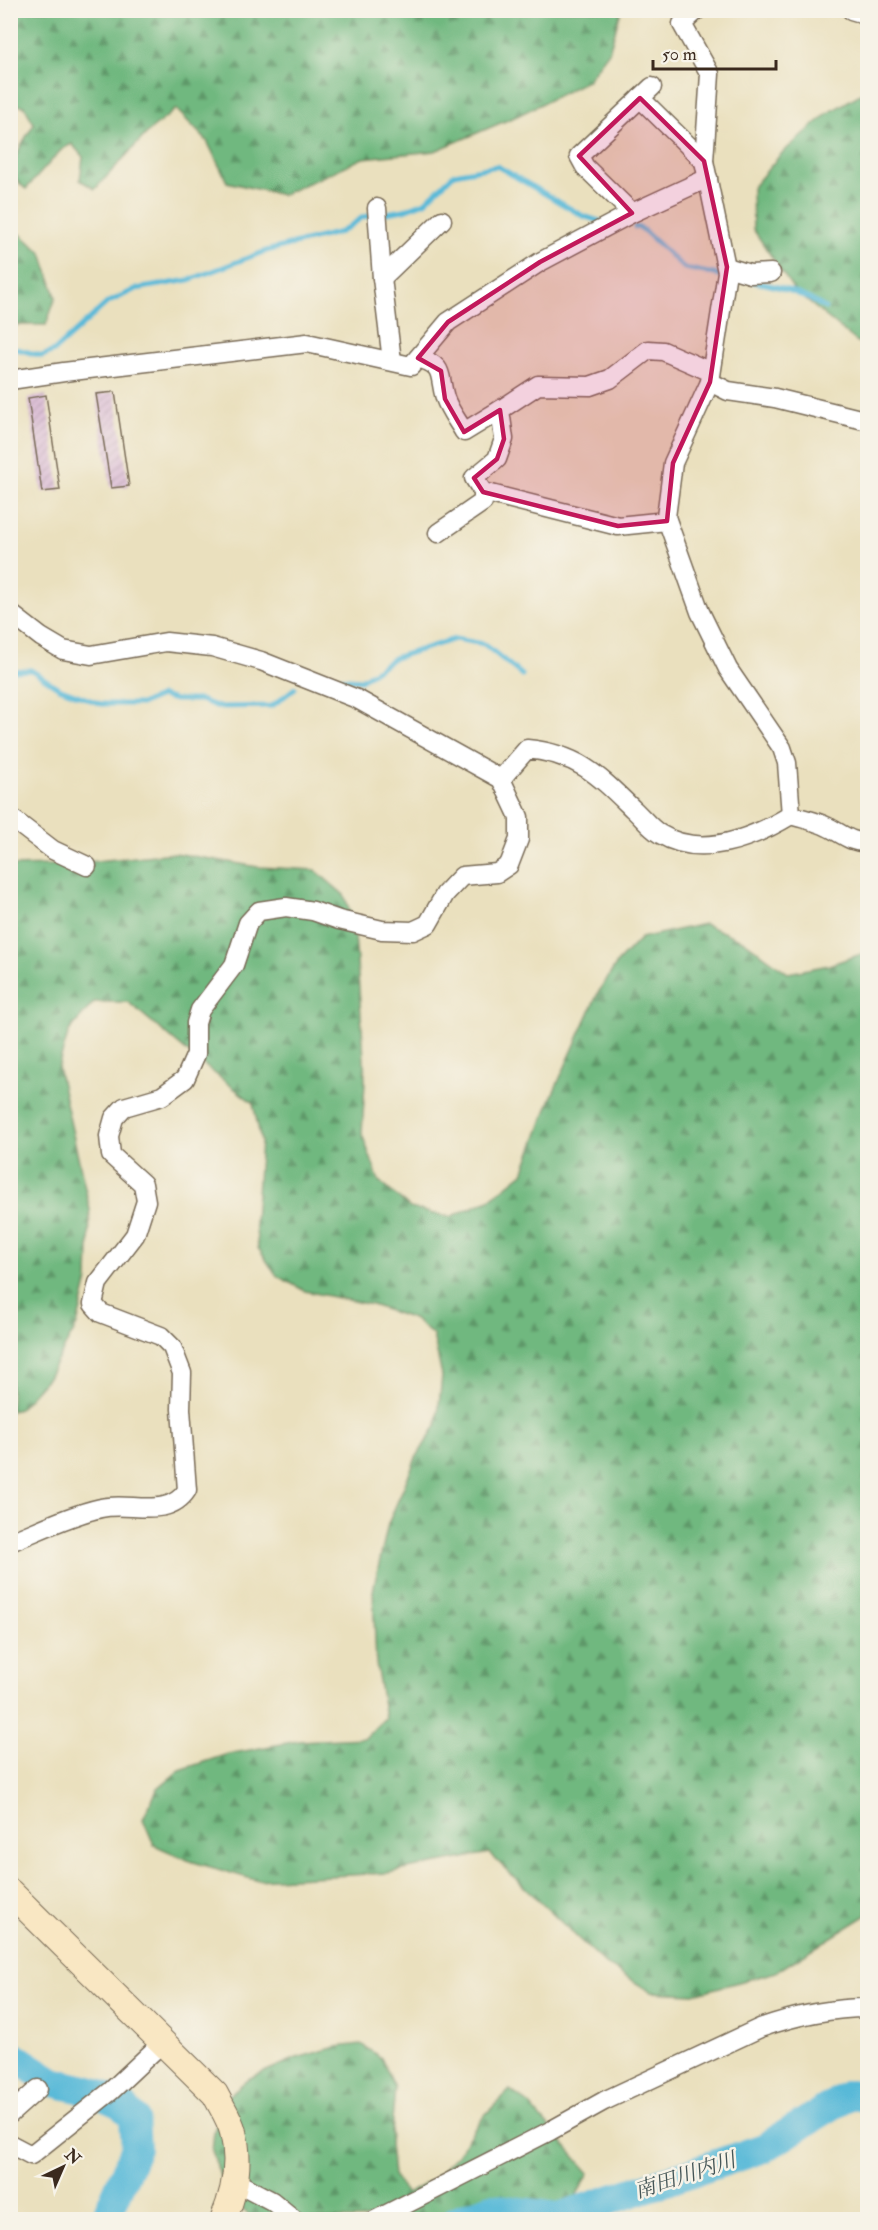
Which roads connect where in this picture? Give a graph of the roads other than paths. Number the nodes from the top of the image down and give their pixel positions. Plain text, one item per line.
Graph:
1 (697, 10) edge
2 (851, 10) edge
3 (867, 15) edge
4 (706, 169) junction
5 (632, 213) junction
6 (377, 215) dead end
7 (442, 220) dead end
8 (727, 273) junction
9 (771, 273) dead end
10 (382, 278) junction
11 (418, 358) junction
12 (392, 362) junction
13 (710, 377) junction
14 (10, 380) edge
15 (500, 410) junction
16 (867, 421) edge
17 (483, 492) junction
18 (668, 521) junction
19 (438, 533) dead end
20 (10, 613) edge
21 (501, 779) junction
22 (791, 816) junction
23 (10, 818) edge
24 (867, 842) edge
25 (87, 866) dead end
26 (10, 1542) edge
27 (10, 1892) edge
28 (867, 2008) edge
29 (163, 2042) junction
30 (38, 2089) dead end
31 (10, 2114) edge
32 (10, 2144) edge
33 (236, 2182) junction
34 (223, 2220) edge
35 (295, 2220) edge
36 (375, 2220) edge

1 - 4 street
2 - 3 street
4 - 5 street
4 - 5 street
4 - 8 street
5 - 11 street
6 - 10 street
7 - 10 street
8 - 9 street
8 - 13 street
10 - 12 street
11 - 12 street
11 - 15 street
12 - 14 street
13 - 15 street
13 - 16 street
13 - 18 street
15 - 17 street
17 - 18 street
17 - 19 street
18 - 22 street
20 - 21 street
21 - 22 street
21 - 26 street
22 - 24 street
23 - 25 street
27 - 29 street
28 - 36 street
29 - 32 street
29 - 33 street
30 - 31 street
33 - 34 street
33 - 35 street

